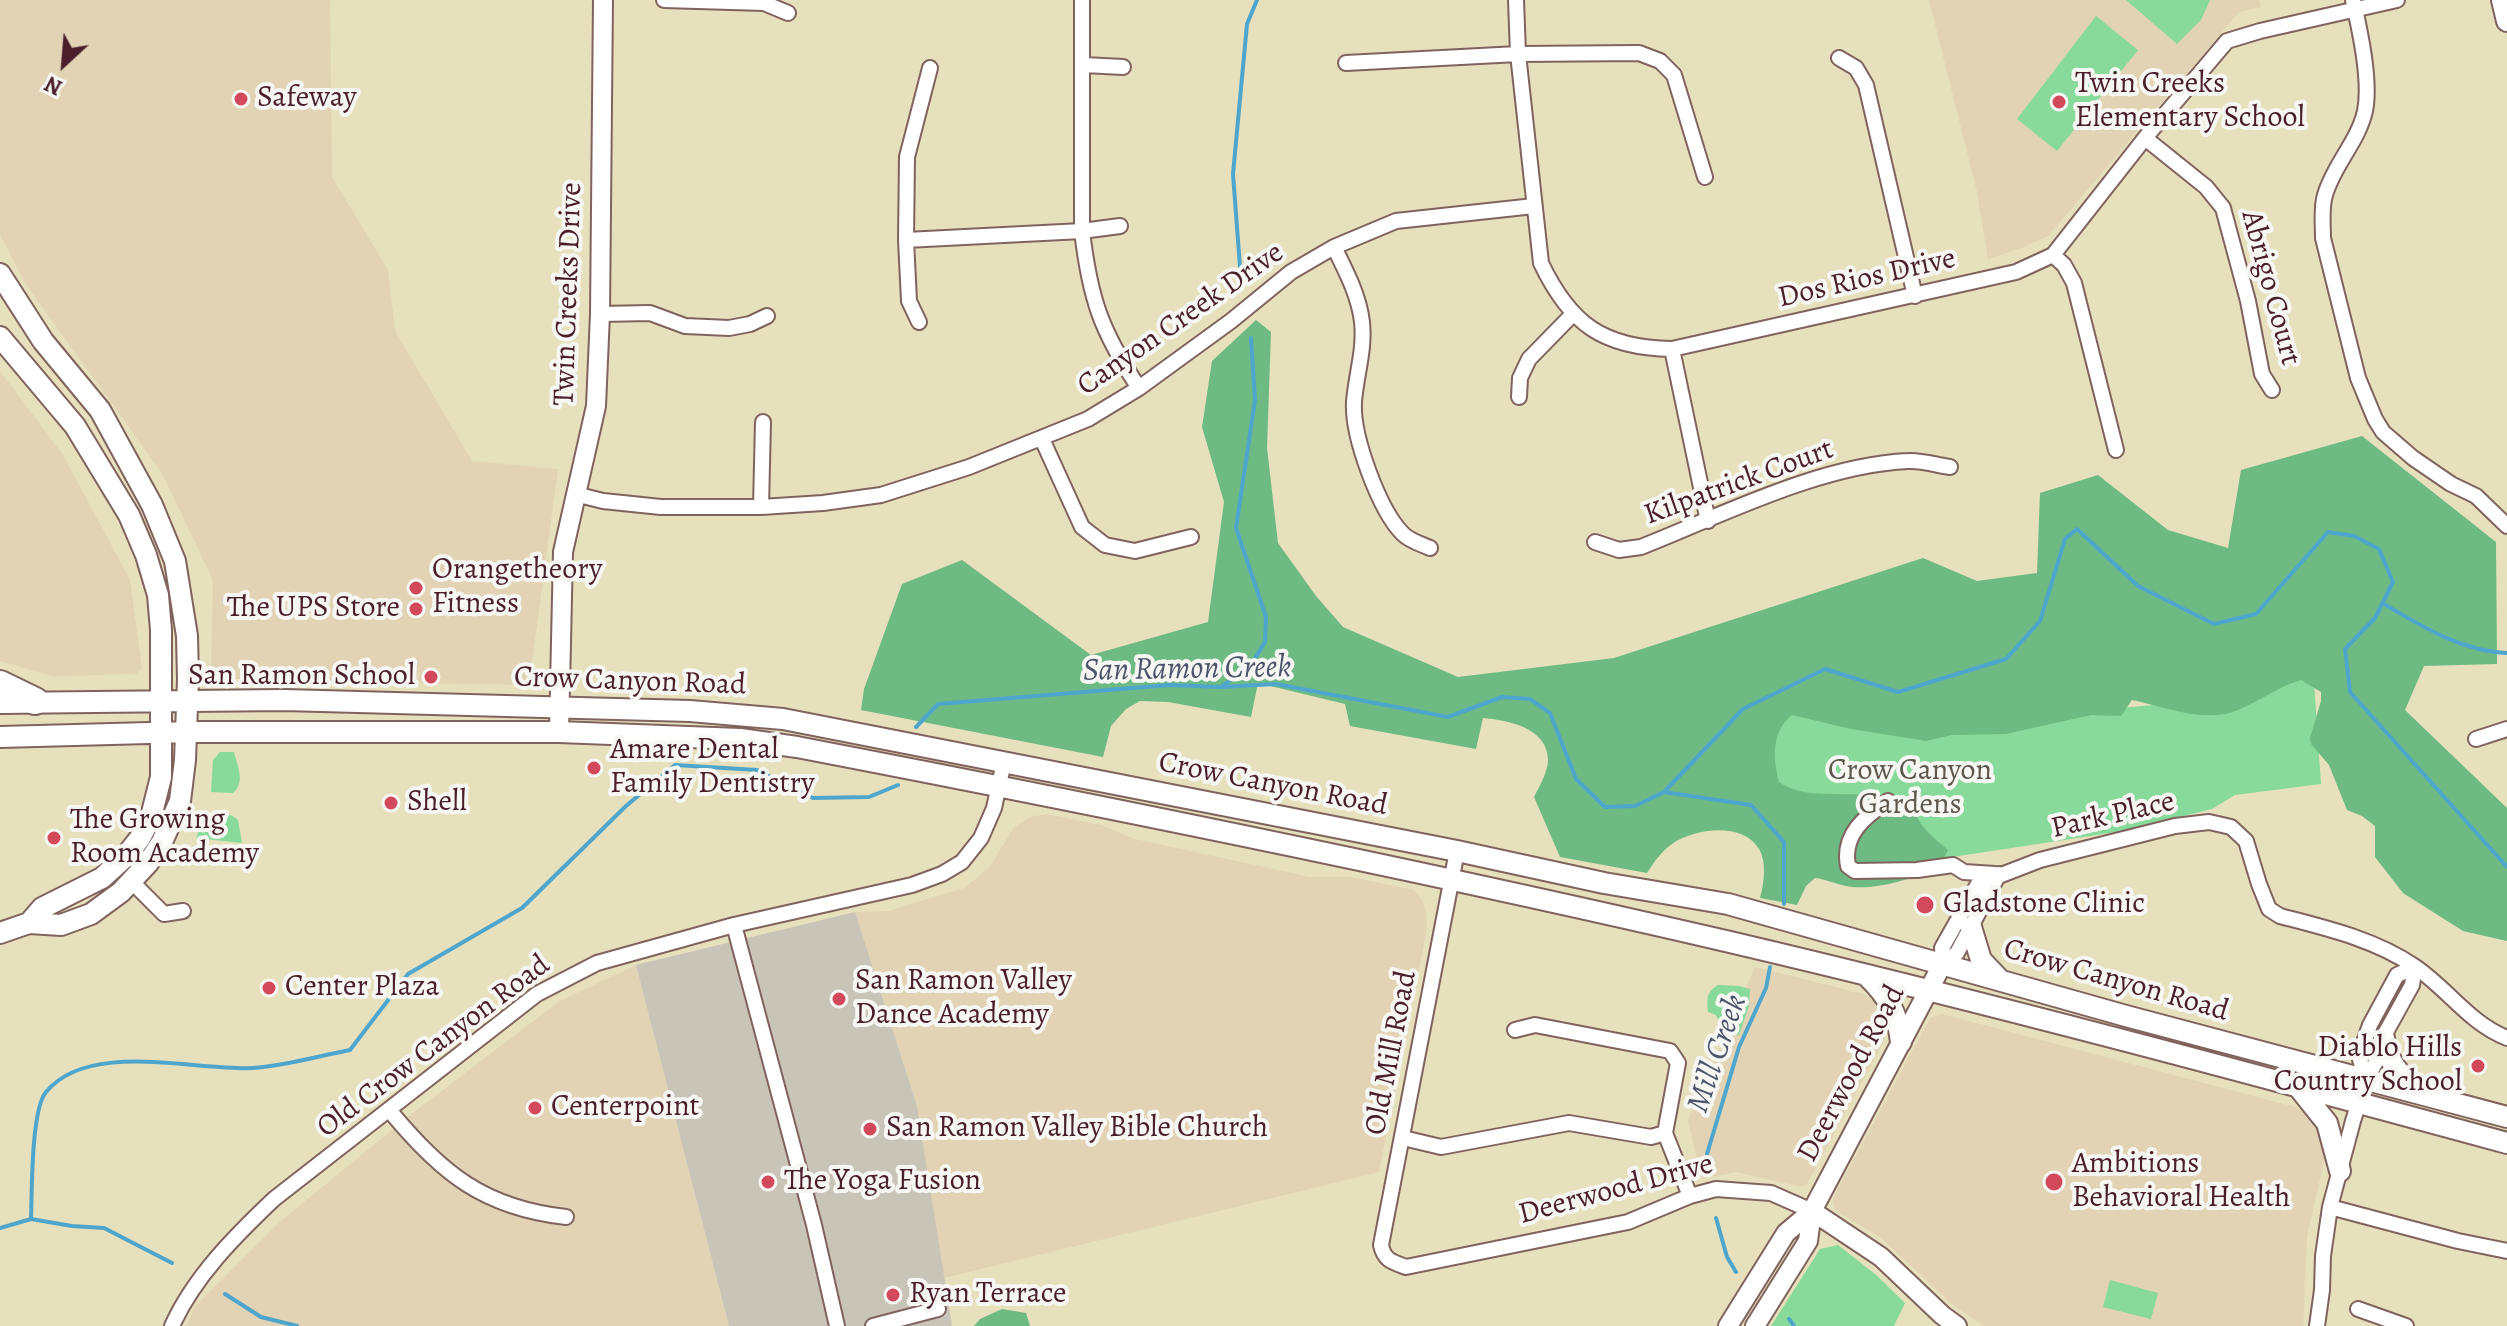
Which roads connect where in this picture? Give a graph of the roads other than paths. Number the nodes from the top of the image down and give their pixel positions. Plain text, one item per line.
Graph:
1 (603, 0) edge
2 (664, 0) edge
3 (1082, 0) edge
4 (1516, 0) edge
5 (2397, 0) edge
6 (2502, 0) edge
7 (2354, 5) edge
8 (788, 13) dead end
9 (2507, 21) edge
10 (1518, 54) junction
11 (1839, 58) dead end
12 (1346, 63) dead end
13 (1084, 65) junction
14 (1123, 67) dead end
15 (930, 68) dead end
16 (2145, 138) junction
17 (1705, 177) dead end
18 (1534, 206) junction
19 (1120, 226) dead end
20 (1082, 231) junction
21 (906, 240) junction
22 (1334, 247) junction
23 (2053, 255) junction
24 (0, 274) edge
25 (1915, 296) junction
26 (600, 314) junction
27 (1572, 315) junction
28 (767, 316) dead end
29 (919, 322) dead end
30 (0, 337) edge
31 (1672, 349) junction
32 (1139, 388) junction
33 (2272, 390) dead end
34 (1519, 397) dead end
35 (763, 422) dead end
36 (1042, 439) junction
37 (2116, 450) dead end
38 (1950, 467) dead end
39 (575, 494) junction
40 (761, 507) junction
41 (1708, 521) junction
42 (2507, 526) edge
43 (1191, 537) dead end
44 (1595, 542) dead end
45 (1430, 548) dead end
46 (0, 684) edge
47 (162, 700) junction
48 (187, 700) junction
49 (35, 701) junction
50 (0, 703) edge
51 (561, 708) junction
52 (2507, 729) edge
53 (186, 732) junction
54 (559, 732) junction
55 (161, 733) junction
56 (0, 737) edge
57 (2476, 739) dead end
58 (1004, 762) junction
59 (998, 786) junction
60 (1888, 801) dead end
61 (1457, 851) junction
62 (1999, 874) junction
63 (1451, 878) junction
64 (131, 881) junction
65 (183, 911) dead end
66 (29, 923) junction
67 (734, 925) junction
68 (1971, 927) junction
69 (0, 933) edge
70 (1943, 963) junction
71 (2415, 967) junction
72 (1867, 976) junction
73 (1999, 979) junction
74 (1928, 991) junction
75 (1515, 1030) dead end
76 (2384, 1038) junction
77 (2507, 1038) edge
78 (1901, 1042) junction
79 (2366, 1080) junction
80 (2299, 1088) junction
81 (2421, 1094) junction
82 (2358, 1103) junction
83 (390, 1111) junction
84 (2507, 1117) edge
85 (1665, 1133) junction
86 (1403, 1138) junction
87 (2507, 1143) edge
88 (2340, 1171) junction
89 (1690, 1196) junction
90 (2330, 1207) junction
91 (1812, 1211) junction
92 (566, 1217) dead end
93 (2507, 1251) edge
94 (1390, 1262) joint
95 (938, 1309) dead end
96 (2358, 1309) dead end
97 (172, 1326) edge
98 (837, 1326) edge
99 (873, 1326) edge
100 (1728, 1326) edge
101 (1755, 1326) edge
102 (1957, 1326) edge
103 (2317, 1326) edge
104 (2406, 1326) edge

1 - 26 street, Twin Creeks Drive
2 - 8 street
3 - 13 street
4 - 10 street, Dos Rios Drive
5 - 7 street, Dos Rios Drive
6 - 9 main road
7 - 16 street, Dos Rios Drive
7 - 42 street
10 - 12 street
10 - 17 street
10 - 18 street, Dos Rios Drive
11 - 25 street
13 - 14 street
13 - 20 street
15 - 21 street
16 - 23 street, Dos Rios Drive
16 - 33 street, Abrigo Court
18 - 22 street, Canyon Creek Drive
18 - 27 street, Dos Rios Drive
19 - 20 street
20 - 21 street
20 - 32 street
21 - 29 street
22 - 32 street, Canyon Creek Drive
22 - 45 street
23 - 25 street, Dos Rios Drive
23 - 37 street
24 - 48 main road
25 - 31 street, Dos Rios Drive
26 - 28 street
26 - 39 street, Twin Creeks Drive
27 - 31 street, Dos Rios Drive
27 - 34 street
30 - 47 main road
31 - 41 street
32 - 36 street, Canyon Creek Drive
35 - 40 street
36 - 40 street, Canyon Creek Drive
36 - 43 street
38 - 41 street, Kilpatrick Court
39 - 40 street, Canyon Creek Drive
39 - 51 street, Twin Creeks Drive
41 - 44 street, Kilpatrick Court
46 - 49 highway
47 - 48 main road, Crow Canyon Road
47 - 49 main road, Crow Canyon Road
47 - 55 main road
48 - 51 main road, Crow Canyon Road
48 - 53 main road
49 - 50 main road, Crow Canyon Road
51 - 54 street, Twin Creeks Drive
51 - 58 main road, Crow Canyon Road
52 - 57 street
53 - 54 main road, Crow Canyon Road
53 - 55 main road, Crow Canyon Road
53 - 64 main road
54 - 59 main road, Crow Canyon Road
55 - 56 main road, Crow Canyon Road
55 - 66 main road
58 - 59 street, Old Crow Canyon Road
58 - 61 main road, Crow Canyon Road
59 - 63 main road, Crow Canyon Road
59 - 67 street, Old Crow Canyon Road
60 - 62 street
61 - 63 street, Old Mill Road
61 - 70 main road, Crow Canyon Road
62 - 68 street
62 - 70 street, Park Place
62 - 71 street, Park Place
63 - 72 main road, Crow Canyon Road
63 - 86 street, Old Mill Road
64 - 65 street
64 - 66 main road
66 - 69 main road
67 - 83 street, Old Crow Canyon Road
67 - 98 street
68 - 70 street
68 - 73 main road
70 - 73 main road, Crow Canyon Road
70 - 74 street, Deerwood Road
71 - 76 street
71 - 77 street
71 - 79 street
72 - 74 main road, Crow Canyon Road
72 - 78 main road
73 - 79 main road, Crow Canyon Road
74 - 78 street, Deerwood Road
74 - 80 main road, Crow Canyon Road
75 - 85 street
76 - 79 street
76 - 81 main road
78 - 91 street, Deerwood Road
79 - 81 main road, Crow Canyon Road
79 - 82 street
80 - 82 main road, Crow Canyon Road
80 - 88 main road
81 - 84 main road, Crow Canyon Road
82 - 87 main road, Crow Canyon Road
82 - 88 street
83 - 92 street
83 - 97 street, Old Crow Canyon Road
85 - 86 street
85 - 89 street
86 - 94 street, Old Mill Road
88 - 90 street
89 - 91 street, Deerwood Drive
89 - 94 street, Deerwood Drive
90 - 93 street
90 - 103 street
91 - 100 street, Deerwood Road
91 - 101 street, Deerwood Road
91 - 102 street, Deerwood Drive
95 - 99 street
96 - 104 street

